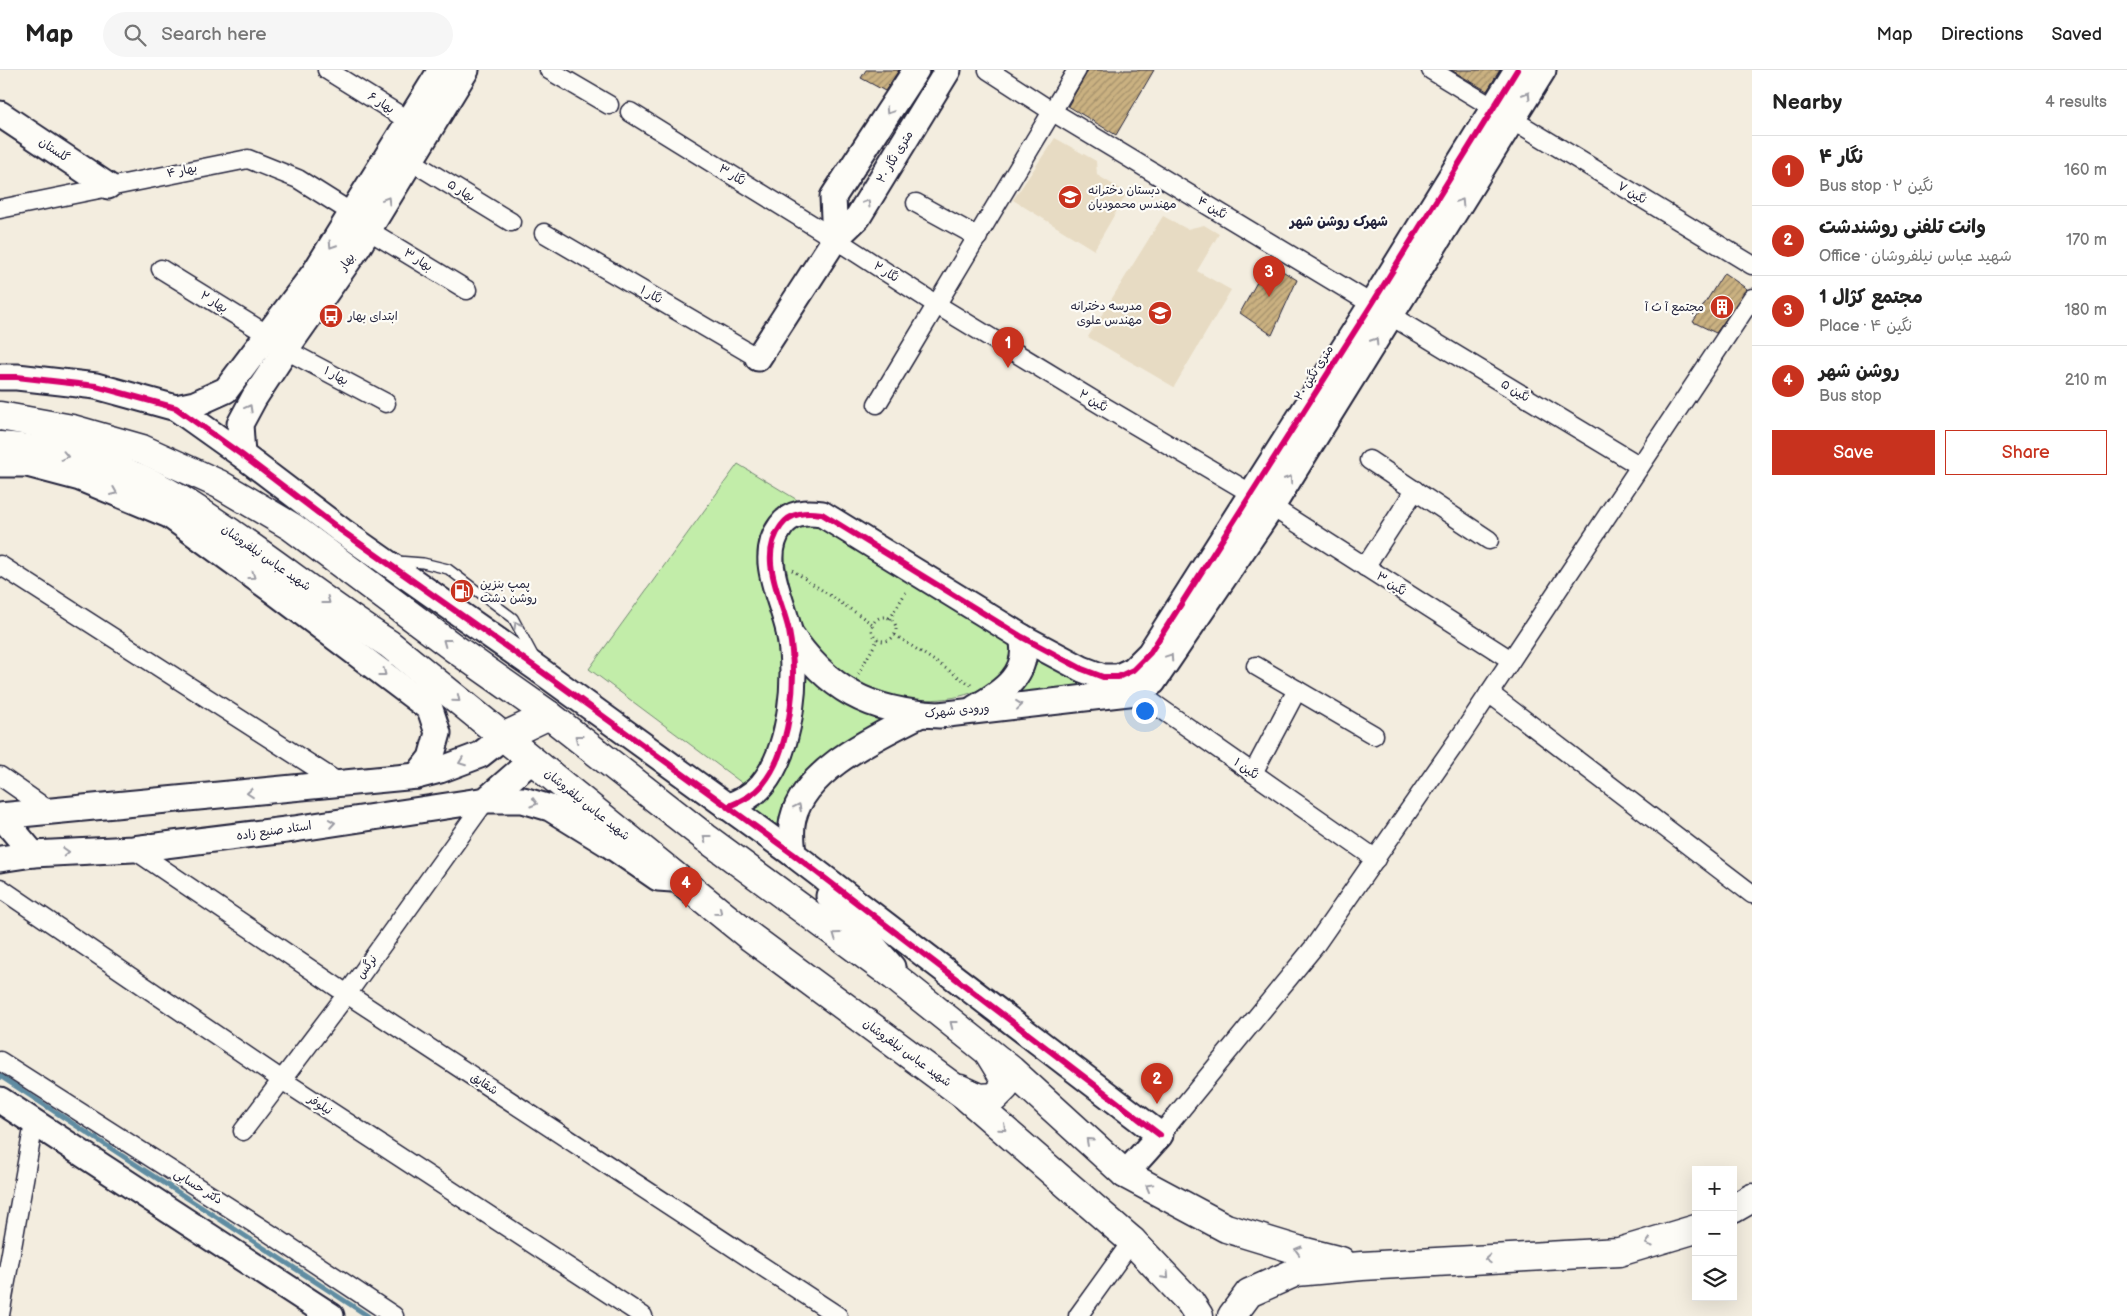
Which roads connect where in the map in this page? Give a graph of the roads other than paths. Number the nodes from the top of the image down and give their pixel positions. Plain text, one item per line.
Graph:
1 (327, 70) edge
2 (441, 70) edge
3 (466, 70) edge
4 (549, 70) edge
5 (916, 70) edge
6 (948, 70) edge
7 (988, 70) edge
8 (1077, 70) edge
9 (1431, 70) edge
10 (1517, 70) edge
11 (1543, 70) edge
12 (609, 105) dead end
13 (630, 112) dead end
14 (1052, 112) junction
15 (0, 114) edge
16 (1503, 114) junction
17 (410, 121) junction
18 (410, 161) junction
19 (108, 186) junction
20 (916, 203) dead end
21 (0, 208) edge
22 (360, 221) junction
23 (512, 222) dead end
24 (544, 233) dead end
25 (978, 237) junction
26 (835, 239) junction
27 (1752, 266) edge
28 (161, 269) dead end
29 (467, 290) dead end
30 (1752, 298) edge
31 (937, 305) junction
32 (1381, 310) junction
33 (277, 342) junction
34 (758, 358) joint
35 (0, 377) edge
36 (386, 403) dead end
37 (876, 404) dead end
38 (176, 408) junction
39 (0, 416) edge
40 (0, 446) edge
41 (242, 455) junction
42 (1369, 460) dead end
43 (0, 464) edge
44 (1640, 466) junction
45 (1415, 490) junction
46 (1261, 501) junction
47 (342, 531) junction
48 (1489, 540) dead end
49 (364, 562) junction
50 (0, 565) edge
51 (1365, 567) junction
52 (789, 632) junction
53 (1022, 637) junction
54 (362, 642) junction
55 (1511, 660) junction
56 (1256, 666) dead end
57 (1128, 685) junction
58 (1297, 690) junction
59 (1489, 693) junction
60 (981, 704) junction
61 (921, 714) junction
62 (549, 715) junction
63 (1374, 735) dead end
64 (503, 737) junction
65 (532, 760) junction
66 (1253, 773) junction
67 (0, 776) edge
68 (417, 776) junction
69 (341, 784) junction
70 (288, 790) junction
71 (486, 800) junction
72 (727, 807) junction
73 (50, 811) junction
74 (1, 816) edge
75 (294, 829) junction
76 (133, 849) junction
77 (33, 854) junction
78 (793, 854) junction
79 (0, 859) edge
80 (1376, 859) junction
81 (679, 880) junction
82 (0, 888) edge
83 (1752, 894) edge
84 (348, 994) junction
85 (917, 995) junction
86 (988, 1052) junction
87 (0, 1061) edge
88 (282, 1080) junction
89 (952, 1086) junction
90 (0, 1100) edge
91 (34, 1123) junction
92 (243, 1131) dead end
93 (1160, 1135) junction
94 (1125, 1174) junction
95 (1752, 1198) edge
96 (1737, 1207) edge
97 (1692, 1230) edge
98 (1132, 1241) junction
99 (1362, 1266) junction
100 (0, 1315) edge
101 (332, 1316) edge
102 (394, 1316) edge
103 (643, 1316) edge
104 (838, 1316) edge
105 (1078, 1316) edge
106 (1199, 1316) edge
107 (1232, 1316) edge

1 - 17 street, بهار ۶
2 - 17 street, بهار
3 - 18 street, بهار
4 - 12 street
5 -> 26 street
26 -> 6 street, ۲۰ متری نگار
7 - 14 street, نگین ۴
8 - 14 street
9 - 16 street, نگین ۷
10 - 16 street, ۲۰ متری نگین
16 -> 11 street, ۲۰ متری نگین
13 - 26 street, نگار ۳
14 - 25 street
14 - 32 street, نگین ۴
15 - 19 street, گلستان
16 - 27 street, نگین ۷
16 - 32 street, ۲۰ متری نگین
17 - 22 street, بهار
22 -> 18 street, بهار
18 - 23 street, بهار ۵
19 - 21 street, بهار ۴
19 - 22 street, بهار ۴
20 - 25 street
22 - 29 street, بهار ۳
22 - 33 street, بهار
24 - 34 street, نگار ۱
25 - 31 street
26 - 31 street, نگار ۲
26 - 34 street, ۲۰ متری نگار
28 - 33 street, بهار ۲
30 - 44 street
31 - 37 street
31 - 46 street, نگین ۲
32 - 44 street, نگین ۵
32 - 46 street, ۲۰ متری نگین
33 - 36 street, بهار ۱
33 - 38 street, بهار
41 -> 33 street, بهار
35 - 38 street
38 - 41 street
39 - 49 main road
40 -> 54 main road, شهید عباس نیلفروشان
41 - 47 street
42 - 45 street
43 -> 54 street
44 - 55 street
45 - 48 street
45 - 51 street
46 - 51 street, نگین ۳
46 - 57 street, ۲۰ متری نگین
47 - 49 street
47 - 49 street
62 -> 49 main road
72 -> 49 street
50 - 69 street
51 - 55 street, نگین ۳
52 - 53 street
52 - 61 street
52 - 72 street
53 - 57 street
53 - 60 street
54 -> 64 main road, شهید عباس نیلفروشان
54 -> 68 street
55 - 59 street
56 - 58 street
60 -> 57 street, ورودی شهرک
57 - 66 street, نگین ۱
58 - 63 street
58 - 66 street
59 - 80 street
59 - 83 street
60 - 61 street, ورودی شهرک
78 -> 61 street, ورودی شهرک
62 - 64 main road
62 - 65 main road
85 -> 62 main road
64 - 65 main road, شهید عباس نیلفروشان
64 -> 68 street
65 - 71 street
65 - 81 main road, شهید عباس نیلفروشان
66 - 80 street, نگین ۱
67 - 73 street
68 - 69 street
69 - 70 street
70 -> 73 street
70 - 75 street
75 -> 71 street, استاد صنیع زاده
71 -> 81 street, استاد صنیع زاده
71 - 84 street, نرگس
72 - 78 street
73 - 74 street
74 - 77 street
75 - 76 street, استاد صنیع زاده
77 -> 76 street, استاد صنیع زاده
76 - 84 street, شقایق
77 - 79 street, استاد صنیع زاده
78 - 85 street
78 - 93 street
80 - 93 street
81 -> 89 main road, شهید عباس نیلفروشان
82 - 88 street, نیلوفر
84 - 88 street, نرگس
84 - 104 street, شقایق
86 -> 85 main road
86 - 89 main road
94 -> 86 main road
87 - 102 street, دکتر حسابی
88 - 92 street, نرگس
88 - 103 street, نیلوفر
89 -> 98 main road, شهید عباس نیلفروشان
90 - 91 street
91 - 100 street
91 - 101 street
93 - 94 street
99 -> 94 main road
95 - 96 main road
97 -> 99 main road
98 - 105 street
98 -> 106 main road, شهید عباس نیلفروشان
99 - 107 main road

